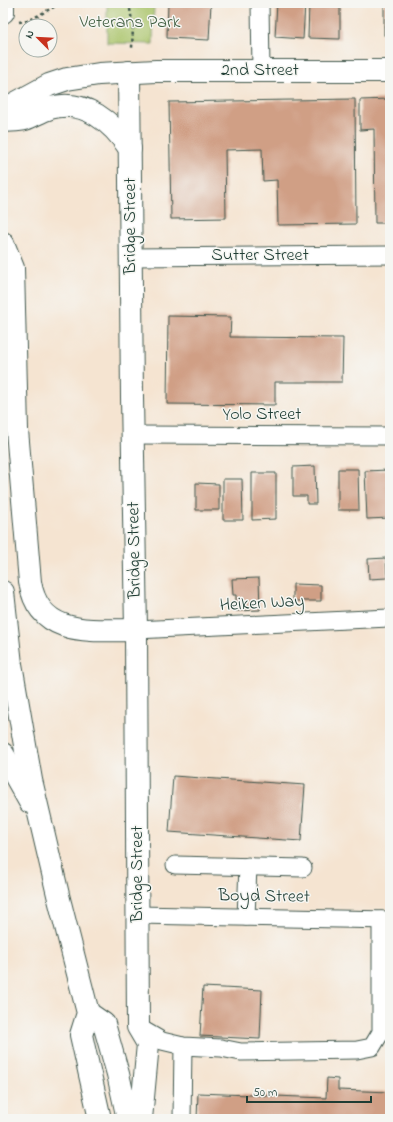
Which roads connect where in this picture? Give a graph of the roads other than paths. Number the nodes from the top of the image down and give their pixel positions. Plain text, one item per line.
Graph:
1 (3, 3) edge
2 (260, 3) edge
3 (10, 17) edge
4 (262, 71) junction
5 (390, 71) edge
6 (129, 72) junction
7 (3, 110) edge
8 (3, 121) edge
9 (130, 149) junction
10 (3, 243) edge
11 (390, 255) edge
12 (131, 257) junction
13 (133, 435) junction
14 (390, 436) edge
15 (3, 592) edge
16 (389, 618) dead end
17 (136, 630) junction
18 (3, 754) edge
19 (39, 818) junction
20 (175, 865) dead end
21 (248, 866) junction
22 (304, 868) dead end
23 (138, 915) junction
24 (246, 916) junction
25 (386, 920) edge
26 (88, 1013) junction
27 (138, 1027) junction
28 (184, 1046) junction
29 (100, 1119) edge
30 (128, 1119) edge
31 (141, 1119) edge
32 (182, 1119) edge

1 - 3 main road
2 - 4 street
4 - 5 main road, 2nd Street
4 - 6 main road, 2nd Street
6 - 7 main road
6 - 9 main road, Bridge Street
8 - 9 main road
9 - 12 main road, Bridge Street
10 - 17 main road
11 - 12 street, Sutter Street
12 - 13 main road, Bridge Street
13 - 14 street, Yolo Street
13 - 17 main road, Bridge Street
15 - 19 main road
16 - 17 street, Heiken Way
17 - 23 main road, Bridge Street
18 - 19 main road
19 - 26 main road
20 - 21 street
21 - 22 street
21 - 24 street
23 - 24 street, Boyd Street
23 - 27 main road, Bridge Street
24 - 25 street, Boyd Street
25 - 28 street
26 - 29 main road
26 - 30 main road
27 - 28 street
27 - 31 main road
28 - 32 street

